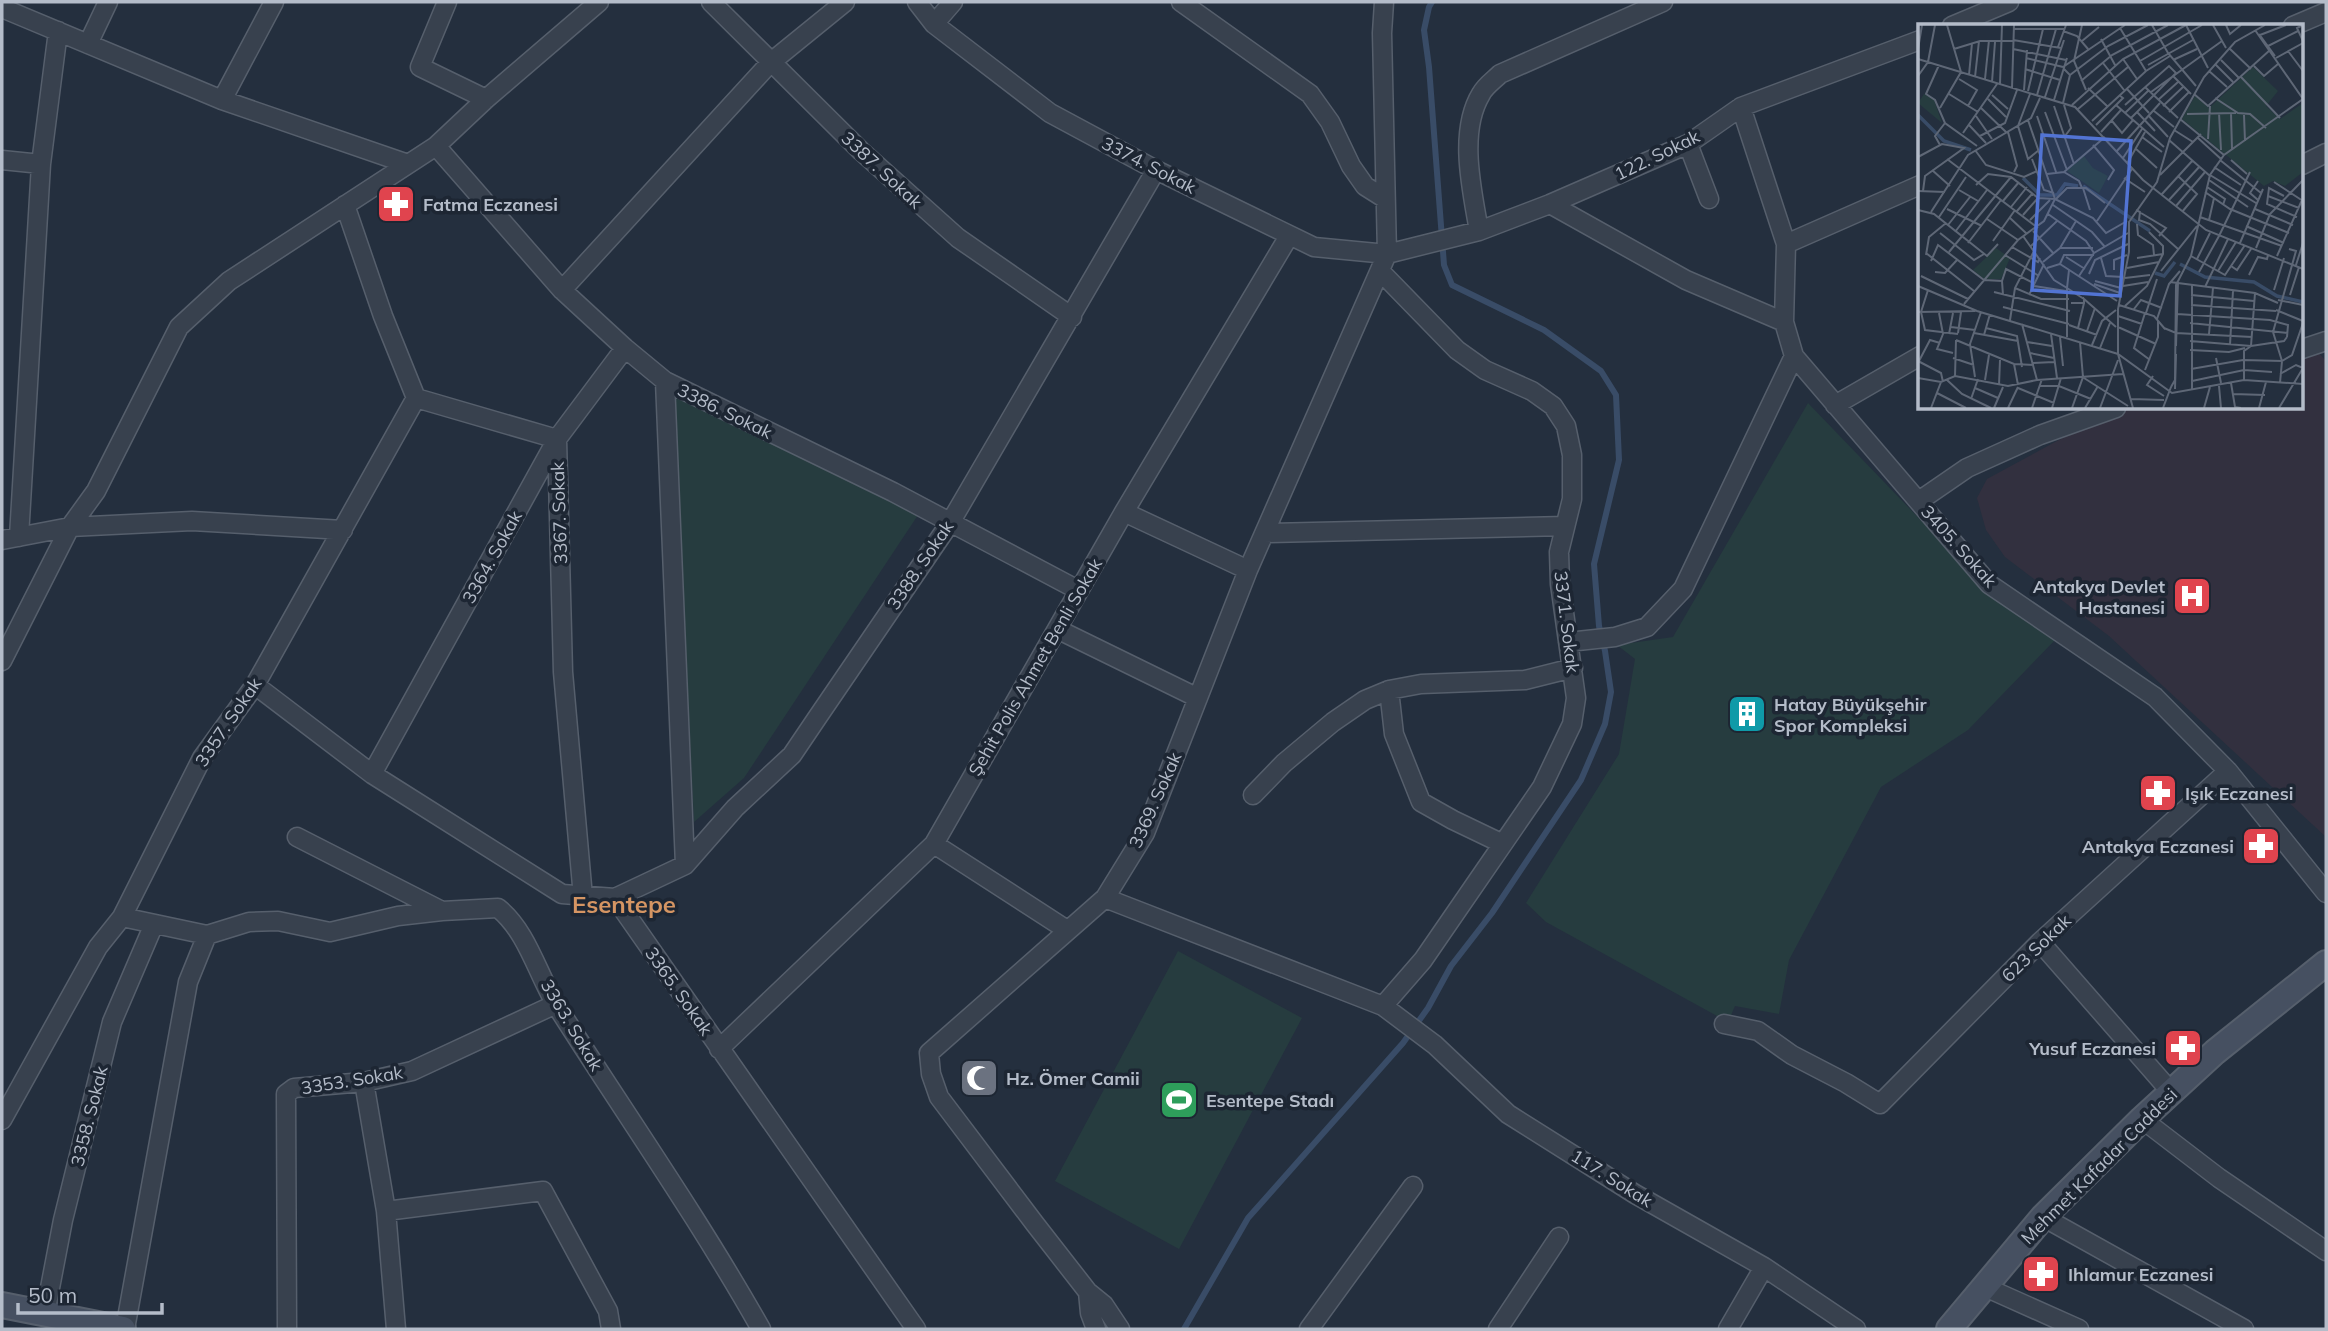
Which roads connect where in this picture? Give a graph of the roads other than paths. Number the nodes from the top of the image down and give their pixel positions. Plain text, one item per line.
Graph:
1 (108, 2) edge
2 (274, 2) edge
3 (447, 2) edge
4 (599, 2) edge
5 (710, 2) edge
6 (845, 2) edge
7 (917, 2) edge
8 (953, 2) edge
9 (1181, 2) edge
10 (1384, 2) edge
11 (1662, 2) edge
12 (2009, 2) edge
13 (2, 8) edge
14 (2326, 12) edge
15 (934, 24) junction
16 (1957, 24) edge
17 (2298, 24) edge
18 (58, 31) junction
19 (1918, 41) edge
20 (88, 44) junction
21 (770, 63) junction
22 (486, 99) junction
23 (222, 100) junction
24 (1741, 107) junction
25 (1688, 144) junction
26 (436, 146) junction
27 (2326, 153) edge
28 (2, 160) edge
29 (41, 164) junction
30 (408, 164) junction
31 (2304, 164) edge
32 (1156, 170) junction
33 (1918, 186) edge
34 (1384, 198) junction
35 (1709, 198) dead end
36 (1550, 204) junction
37 (345, 205) junction
38 (1479, 231) junction
39 (1289, 236) junction
40 (1786, 244) junction
41 (1383, 262) junction
42 (562, 290) junction
43 (1072, 317) junction
44 (1784, 322) junction
45 (2326, 341) edge
46 (625, 348) junction
47 (2304, 348) edge
48 (1794, 356) junction
49 (1918, 357) edge
50 (665, 381) junction
51 (416, 398) junction
52 (1835, 405) junction
53 (2110, 410) edge
54 (557, 439) junction
55 (1920, 501) junction
56 (1124, 512) junction
57 (950, 523) junction
58 (1565, 526) junction
59 (70, 527) junction
60 (343, 530) junction
61 (1265, 533) junction
62 (11, 538) edge
63 (1248, 570) junction
64 (1078, 590) junction
65 (1057, 629) junction
66 (1568, 642) junction
67 (2, 661) edge
68 (1573, 667) junction
69 (255, 685) junction
70 (1389, 690) junction
71 (1198, 698) junction
72 (2228, 771) junction
73 (372, 774) junction
74 (1253, 795) dead end
75 (298, 837) dead end
76 (934, 844) junction
77 (1503, 844) junction
78 (685, 865) junction
79 (2326, 893) edge
80 (583, 897) junction
81 (615, 898) junction
82 (1105, 898) junction
83 (442, 911) junction
84 (122, 917) junction
85 (154, 925) junction
86 (1067, 930) junction
87 (207, 934) junction
88 (2040, 942) junction
89 (2326, 962) edge
90 (556, 1004) junction
91 (1383, 1006) junction
92 (1724, 1024) dead end
93 (719, 1049) junction
94 (364, 1082) junction
95 (2172, 1093) junction
96 (2142, 1119) junction
97 (2, 1120) edge
98 (1413, 1186) dead end
99 (386, 1211) junction
100 (2043, 1217) junction
101 (1559, 1237) dead end
102 (2326, 1251) edge
103 (1764, 1267) junction
104 (1985, 1287) junction
105 (1088, 1292) junction
106 (2, 1305) edge
107 (45, 1314) junction
108 (124, 1329) edge
109 (286, 1329) edge
110 (396, 1329) edge
111 (611, 1329) edge
112 (761, 1329) edge
113 (916, 1329) edge
114 (1096, 1329) edge
115 (1120, 1329) edge
116 (1309, 1329) edge
117 (1498, 1329) edge
118 (1728, 1329) edge
119 (1856, 1329) edge
120 (1948, 1329) edge
121 (2079, 1329) edge
122 (2244, 1329) edge

1 - 20 street
2 - 23 street
3 - 22 street
4 - 22 street
5 - 21 street, 3387. Sokak
6 - 21 street
7 - 15 street, 3374. Sokak
8 - 15 street
9 - 34 street
10 - 34 street
11 - 38 street
12 - 16 street
13 - 18 street
14 - 17 street
15 - 32 street, 3374. Sokak
18 - 20 street
18 - 29 street
19 - 24 street, 122. Sokak
20 - 23 street
21 - 42 street
21 - 43 street, 3387. Sokak
22 - 26 street
23 - 30 street
24 - 25 street, 122. Sokak
24 - 40 street, 3405. Sokak
25 - 35 street
25 - 36 street, 122. Sokak
26 - 30 street
26 - 42 street, 3386. Sokak
27 - 31 street
28 - 29 street
29 - 62 street
30 - 37 street
32 - 39 street, 3374. Sokak
32 - 43 street, 3388. Sokak
33 - 40 street
34 - 41 street
36 - 38 street, 122. Sokak
36 - 44 street
37 - 51 street
37 - 59 street
38 - 41 street, 122. Sokak
39 - 41 street, 3374. Sokak
39 - 56 street, Şehit Polis Ahmet Benli Sokak
40 - 44 street, 3405. Sokak
41 - 58 street, 3371. Sokak
41 - 61 street, 3369. Sokak
42 - 46 street, 3386. Sokak
43 - 57 street, 3388. Sokak
44 - 48 street, 3405. Sokak
45 - 47 street
46 - 50 street, 3386. Sokak
46 - 54 street, 3364. Sokak
48 - 52 street, 3405. Sokak
48 - 66 street
49 - 52 street
50 - 57 street, 3386. Sokak
50 - 78 street
51 - 54 street, 3367. Sokak
51 - 60 street, 3357. Sokak
52 - 55 street, 3405. Sokak
53 - 55 street
54 - 73 street, 3364. Sokak
54 - 80 street, 3367. Sokak
55 - 72 street, 3405. Sokak
56 - 63 street
56 - 64 street, Şehit Polis Ahmet Benli Sokak
57 - 64 street, 3386. Sokak
57 - 78 street, 3388. Sokak
58 - 61 street
58 - 66 street, 3371. Sokak
59 - 60 street
59 - 62 street
59 - 67 street
60 - 69 street, 3357. Sokak
61 - 63 street, 3369. Sokak
63 - 71 street, 3369. Sokak
64 - 65 street, Şehit Polis Ahmet Benli Sokak
65 - 71 street
65 - 76 street, Şehit Polis Ahmet Benli Sokak
66 - 68 street, 3371. Sokak
68 - 70 street
68 - 77 street, 3371. Sokak
69 - 73 street
69 - 84 street, 3357. Sokak
70 - 74 street
70 - 77 street
71 - 82 street, 3369. Sokak
72 - 79 street, 3405. Sokak
72 - 88 street, 623 Sokak
73 - 80 street
75 - 83 street
76 - 86 street
76 - 93 street, Şehit Polis Ahmet Benli Sokak
77 - 91 street, 3371. Sokak
78 - 81 street, 3388. Sokak
80 - 81 street
81 - 93 street, 3365. Sokak
82 - 86 street, 3369. Sokak
82 - 91 street, 117. Sokak
83 - 87 street, 3363. Sokak
83 - 90 street, 3363. Sokak
84 - 85 street
84 - 97 street, 3357. Sokak
85 - 87 street
85 - 107 street, 3358. Sokak
86 - 105 street, 3369. Sokak
87 - 108 street
88 - 92 street, 623 Sokak
88 - 95 street
89 - 95 main road, Mehmet Kafadar Caddesi
90 - 94 street, 3353. Sokak
90 - 112 street, 3363. Sokak
91 - 103 street, 117. Sokak
93 - 113 street, 3365. Sokak
94 - 99 street
94 - 109 street, 3353. Sokak
95 - 96 main road, Mehmet Kafadar Caddesi
96 - 100 main road, Mehmet Kafadar Caddesi
96 - 102 street
98 - 116 street
99 - 110 street
99 - 111 street
100 - 104 main road, Mehmet Kafadar Caddesi
100 - 122 street
101 - 117 street
103 - 118 street
103 - 119 street, 117. Sokak
104 - 120 main road, Mehmet Kafadar Caddesi
104 - 121 street
105 - 114 street, 3369. Sokak
105 - 115 street, 3369. Sokak
106 - 107 main road
107 - 108 main road

